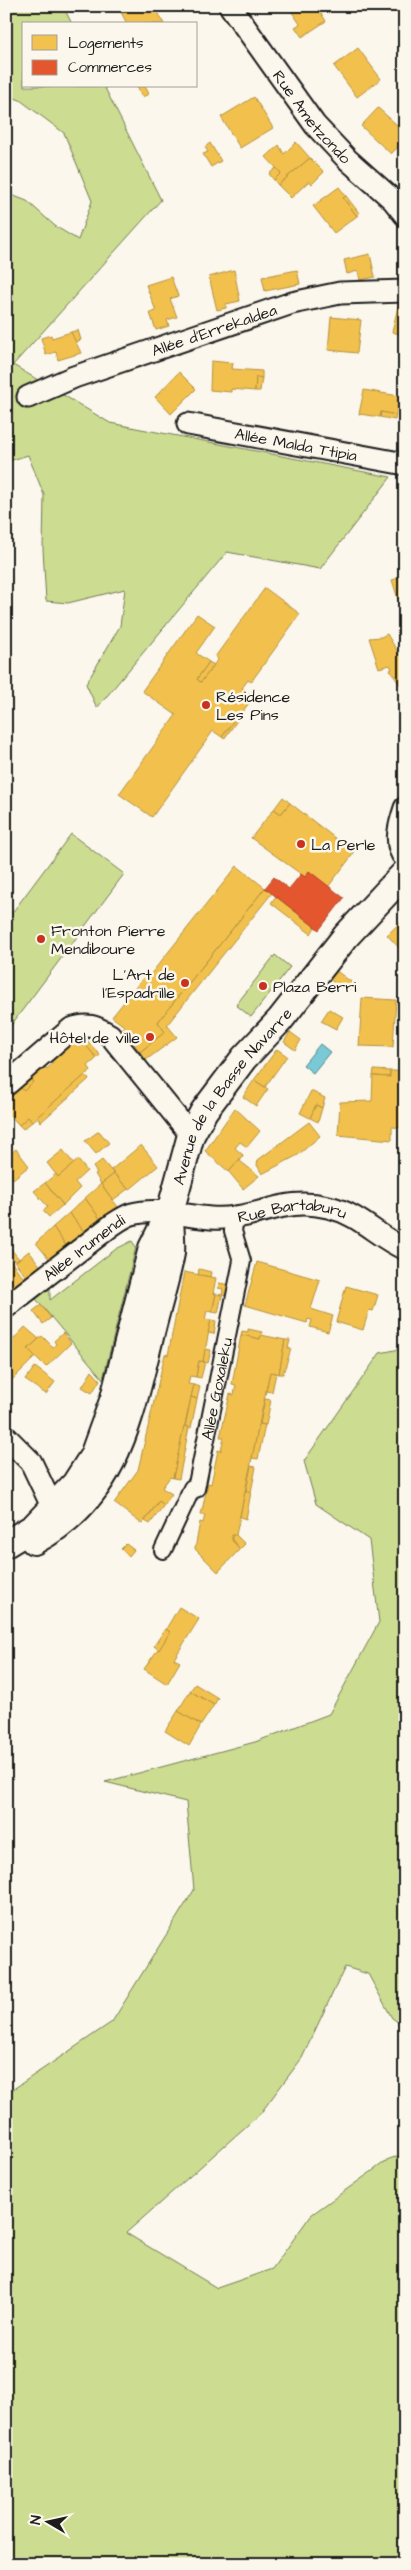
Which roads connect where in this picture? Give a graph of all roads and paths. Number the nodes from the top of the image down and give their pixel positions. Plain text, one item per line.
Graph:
1 (230, 6) edge
2 (405, 215) edge
3 (405, 291) edge
4 (28, 397) dead end
5 (188, 424) dead end
6 (405, 464) edge
7 (405, 808) edge
8 (405, 858) edge
9 (405, 873) edge
10 (6, 1085) edge
11 (191, 1135) junction
12 (170, 1212) junction
13 (235, 1217) junction
14 (405, 1249) edge
15 (6, 1306) edge
16 (6, 1437) edge
17 (54, 1506) junction
18 (79, 1507) junction
19 (6, 1544) edge
20 (163, 1550) dead end
21 (6, 1554) edge

1 - 2 street, Rue Ametzondo
3 - 4 street, Allée d'Errekaldea
5 - 6 street, Allée Malda Ttipia
7 - 8 street
9 - 11 street, Avenue de la Basse Navarre
10 - 11 street
11 - 12 street, Avenue de la Basse Navarre
12 - 13 street, Rue Bartaburu
12 - 15 street, Allée Irumendi
12 - 17 street, Avenue de la Basse Navarre
12 - 18 street, Avenue de la Basse Navarre
13 - 14 street, Rue Bartaburu
13 - 20 street, Allée Goxaleku
16 - 17 street
17 - 18 street
17 - 19 street, Avenue de la Basse Navarre
18 - 21 street, Avenue de la Basse Navarre

